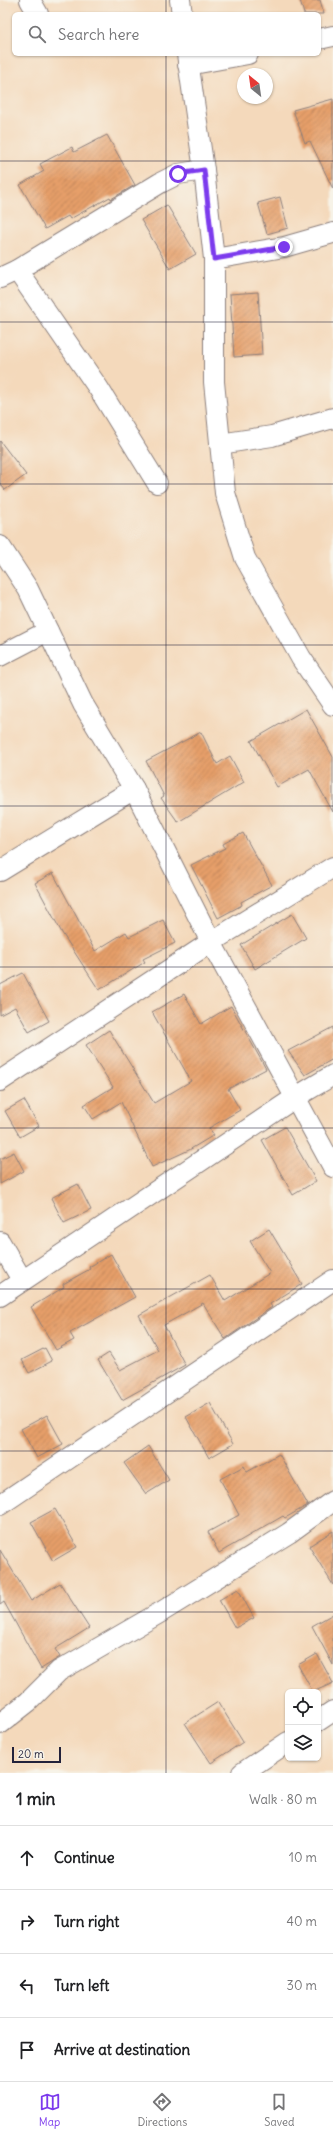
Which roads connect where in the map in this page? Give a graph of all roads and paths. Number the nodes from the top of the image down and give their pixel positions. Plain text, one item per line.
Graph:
1 (30, 0) edge
2 (180, 0) edge
3 (37, 12) edge
4 (182, 12) edge
5 (333, 36) edge
6 (321, 39) edge
7 (224, 56) edge
8 (188, 59) edge
9 (204, 170) junction
10 (333, 233) edge
11 (214, 259) junction
12 (8, 274) edge
13 (333, 418) edge
14 (220, 444) junction
15 (157, 483) dead end
16 (0, 546) edge
17 (48, 631) junction
18 (0, 656) edge
19 (333, 705) edge
20 (134, 789) junction
21 (333, 867) edge
22 (0, 871) edge
23 (211, 942) junction
24 (333, 1076) edge
25 (0, 1081) edge
26 (296, 1097) junction
27 (333, 1166) edge
28 (0, 1242) edge
29 (22, 1280) junction
30 (333, 1280) edge
31 (0, 1296) edge
32 (333, 1501) edge
33 (0, 1505) edge
34 (333, 1711) edge
35 (321, 1719) edge
36 (0, 1724) edge
37 (285, 1744) edge
38 (242, 1773) edge

1 - 3 street
2 - 4 street
5 - 6 street
7 - 8 street
8 - 9 street
9 - 11 street
9 - 12 street
10 - 11 street
11 - 14 street
12 - 15 street
13 - 14 street
14 - 19 street
16 - 17 street
17 - 18 street
17 - 20 street
20 - 22 street
20 - 23 street
21 - 23 street
23 - 25 street
23 - 26 street
24 - 26 street
26 - 27 street
26 - 29 street
28 - 29 street
29 - 31 street
30 - 33 street
32 - 36 street
34 - 35 street
37 - 38 street

